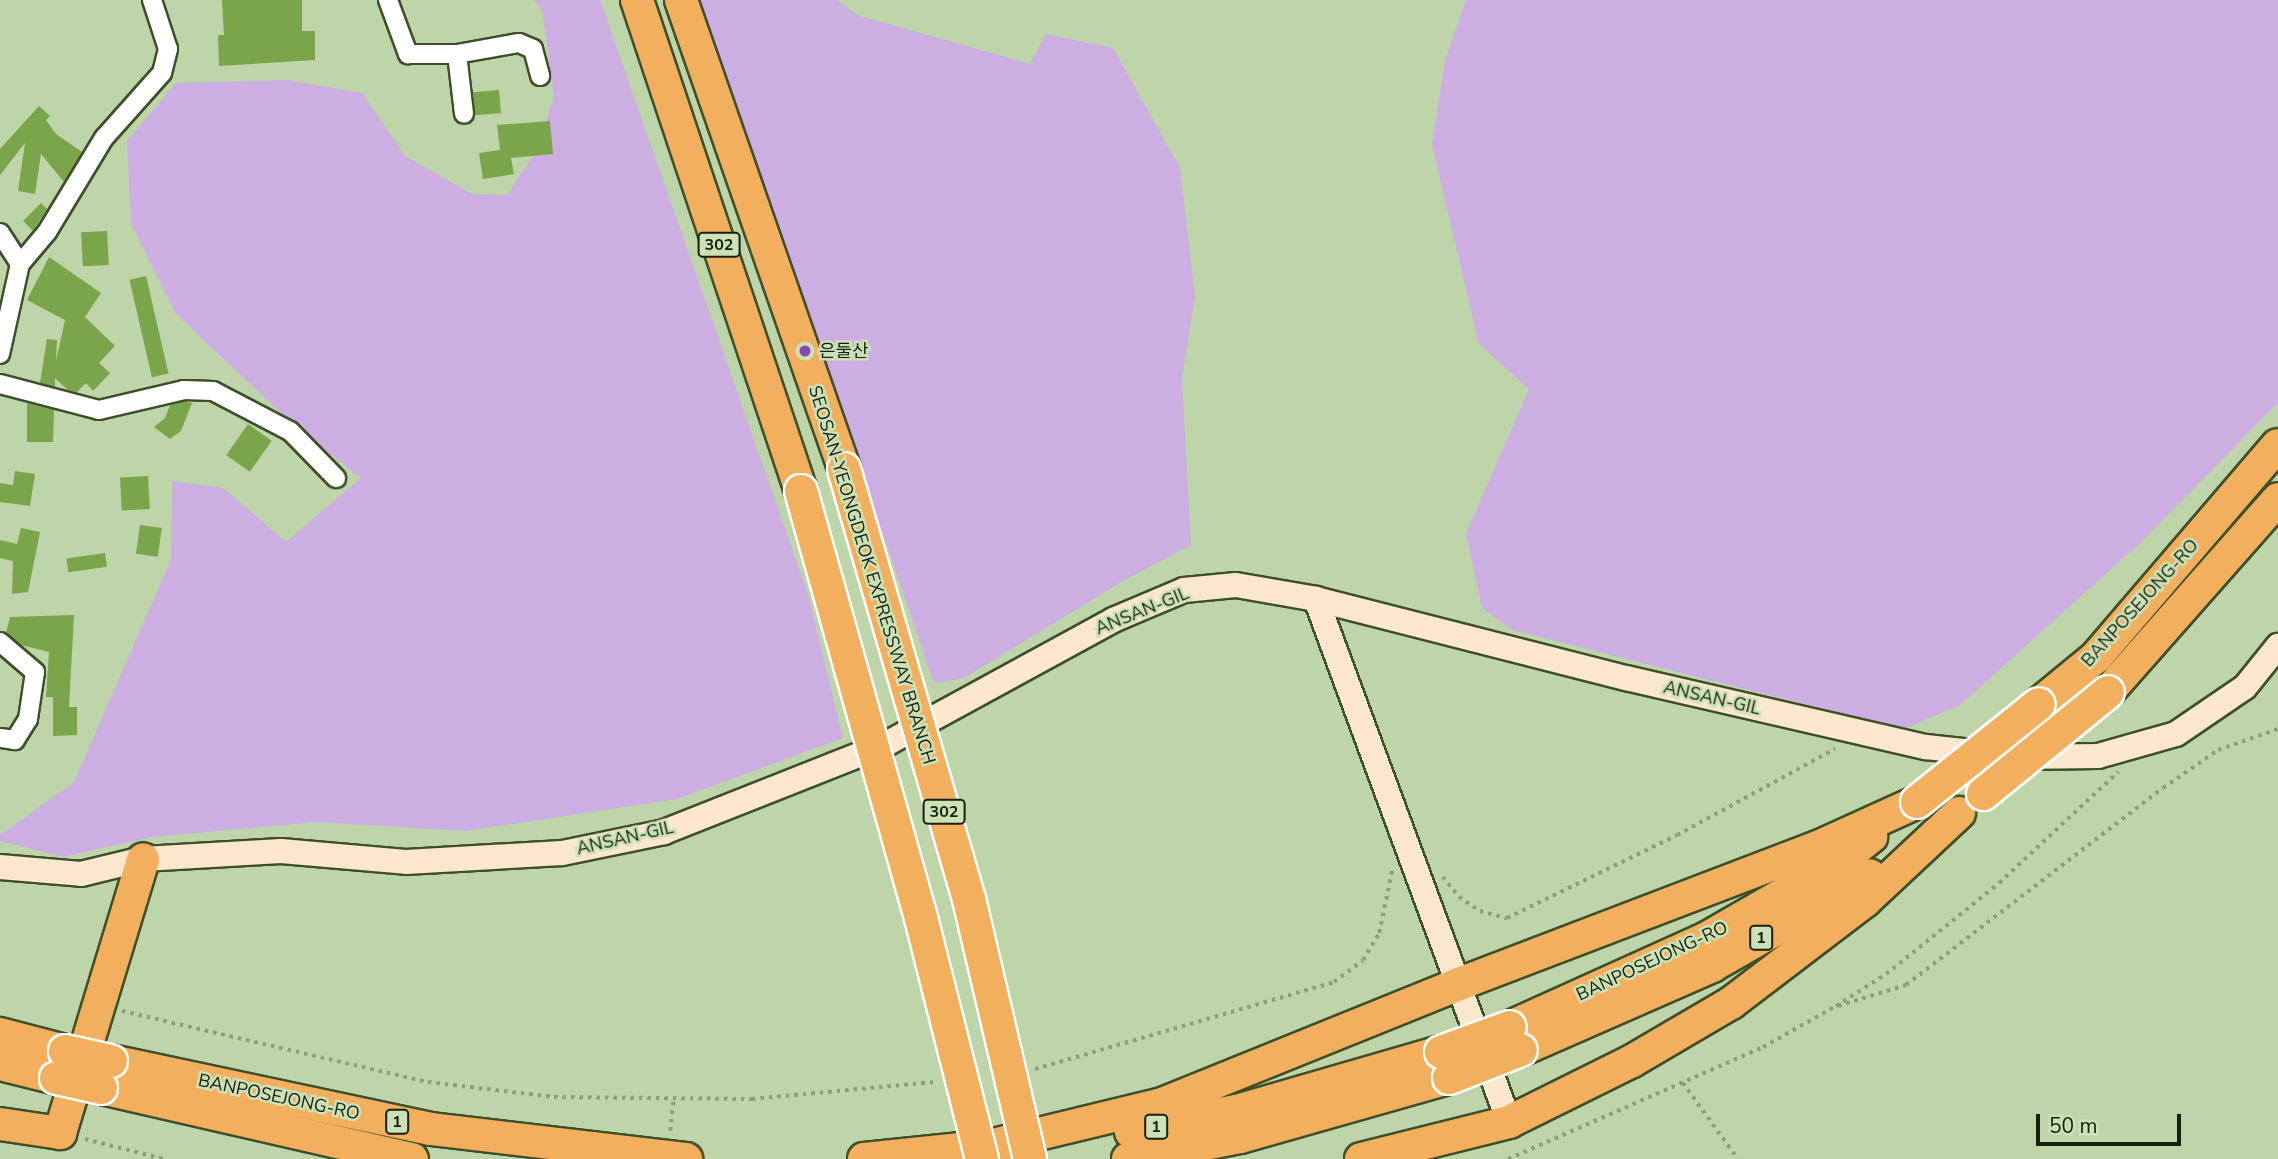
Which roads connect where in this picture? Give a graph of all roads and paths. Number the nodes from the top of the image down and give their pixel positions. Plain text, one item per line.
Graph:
1 (152, 0) edge
2 (388, 0) edge
3 (637, 0) edge
4 (681, 0) edge
5 (457, 54) junction
6 (540, 76) dead end
7 (464, 114) dead end
8 (0, 233) edge
9 (20, 264) junction
10 (0, 354) edge
11 (0, 384) edge
12 (2278, 445) edge
13 (336, 478) dead end
14 (2278, 499) edge
15 (1316, 599) junction
16 (0, 642) edge
17 (2278, 646) edge
18 (2278, 729) edge
19 (1864, 733) junction
20 (0, 738) edge
21 (2132, 749) junction
22 (1917, 802) junction
23 (1971, 804) junction
24 (143, 859) junction
25 (0, 867) edge
26 (1393, 867) dead end
27 (1438, 870) dead end
28 (1459, 984) junction
29 (100, 1005) junction
30 (1836, 1006) junction
31 (0, 1034) edge
32 (1516, 1038) junction
33 (0, 1064) edge
34 (60, 1065) junction
35 (1445, 1065) junction
36 (1028, 1070) dead end
37 (106, 1074) junction
38 (951, 1081) dead end
39 (1683, 1083) junction
40 (673, 1101) junction
41 (1509, 1122) junction
42 (0, 1124) edge
43 (55, 1133) junction
44 (678, 1150) edge
45 (987, 1152) edge
46 (164, 1159) edge
47 (412, 1159) edge
48 (864, 1159) edge
49 (1030, 1159) edge
50 (1128, 1159) edge
51 (1361, 1159) edge
52 (1508, 1159) edge
53 (1738, 1159) edge

1 - 9 street
2 - 5 street
3 - 45 highway, 302, bridge
4 - 49 highway, SEOSAN-YEONGDEOK EXPRESSWAY BRANCH / 302, bridge
5 - 6 street
5 - 7 street
8 - 9 street
9 - 10 street
11 - 13 street
12 - 22 highway, BANPOSEJONG-RO / 1, bridge
14 - 23 highway, BANPOSEJONG-RO / 1, bridge
15 - 19 street, ANSAN-GIL
15 - 24 street, ANSAN-GIL
15 - 28 street
16 - 20 street
17 - 21 street, ANSAN-GIL
18 - 30 path
19 - 21 street, ANSAN-GIL
19 - 27 path
21 - 30 path
22 - 28 highway
22 - 32 highway, BANPOSEJONG-RO / 1
23 - 32 highway, BANPOSEJONG-RO / 1
23 - 41 highway
24 - 25 street, ANSAN-GIL
24 - 29 highway
26 - 36 path
28 - 41 street
28 - 45 highway
29 - 40 path
29 - 43 highway
30 - 39 path
31 - 34 highway, BANPOSEJONG-RO / 1
32 - 35 highway, BANPOSEJONG-RO / 1, bridge
33 - 34 highway, BANPOSEJONG-RO / 1
34 - 37 highway, BANPOSEJONG-RO / 1, bridge
35 - 45 highway, BANPOSEJONG-RO / 1
35 - 50 highway, BANPOSEJONG-RO / 1
37 - 44 highway, BANPOSEJONG-RO / 1
37 - 47 highway, BANPOSEJONG-RO / 1
38 - 40 path
39 - 52 path
39 - 53 path
40 - 44 path
41 - 51 highway
42 - 43 highway
43 - 46 path
45 - 48 highway, BANPOSEJONG-RO / 1

